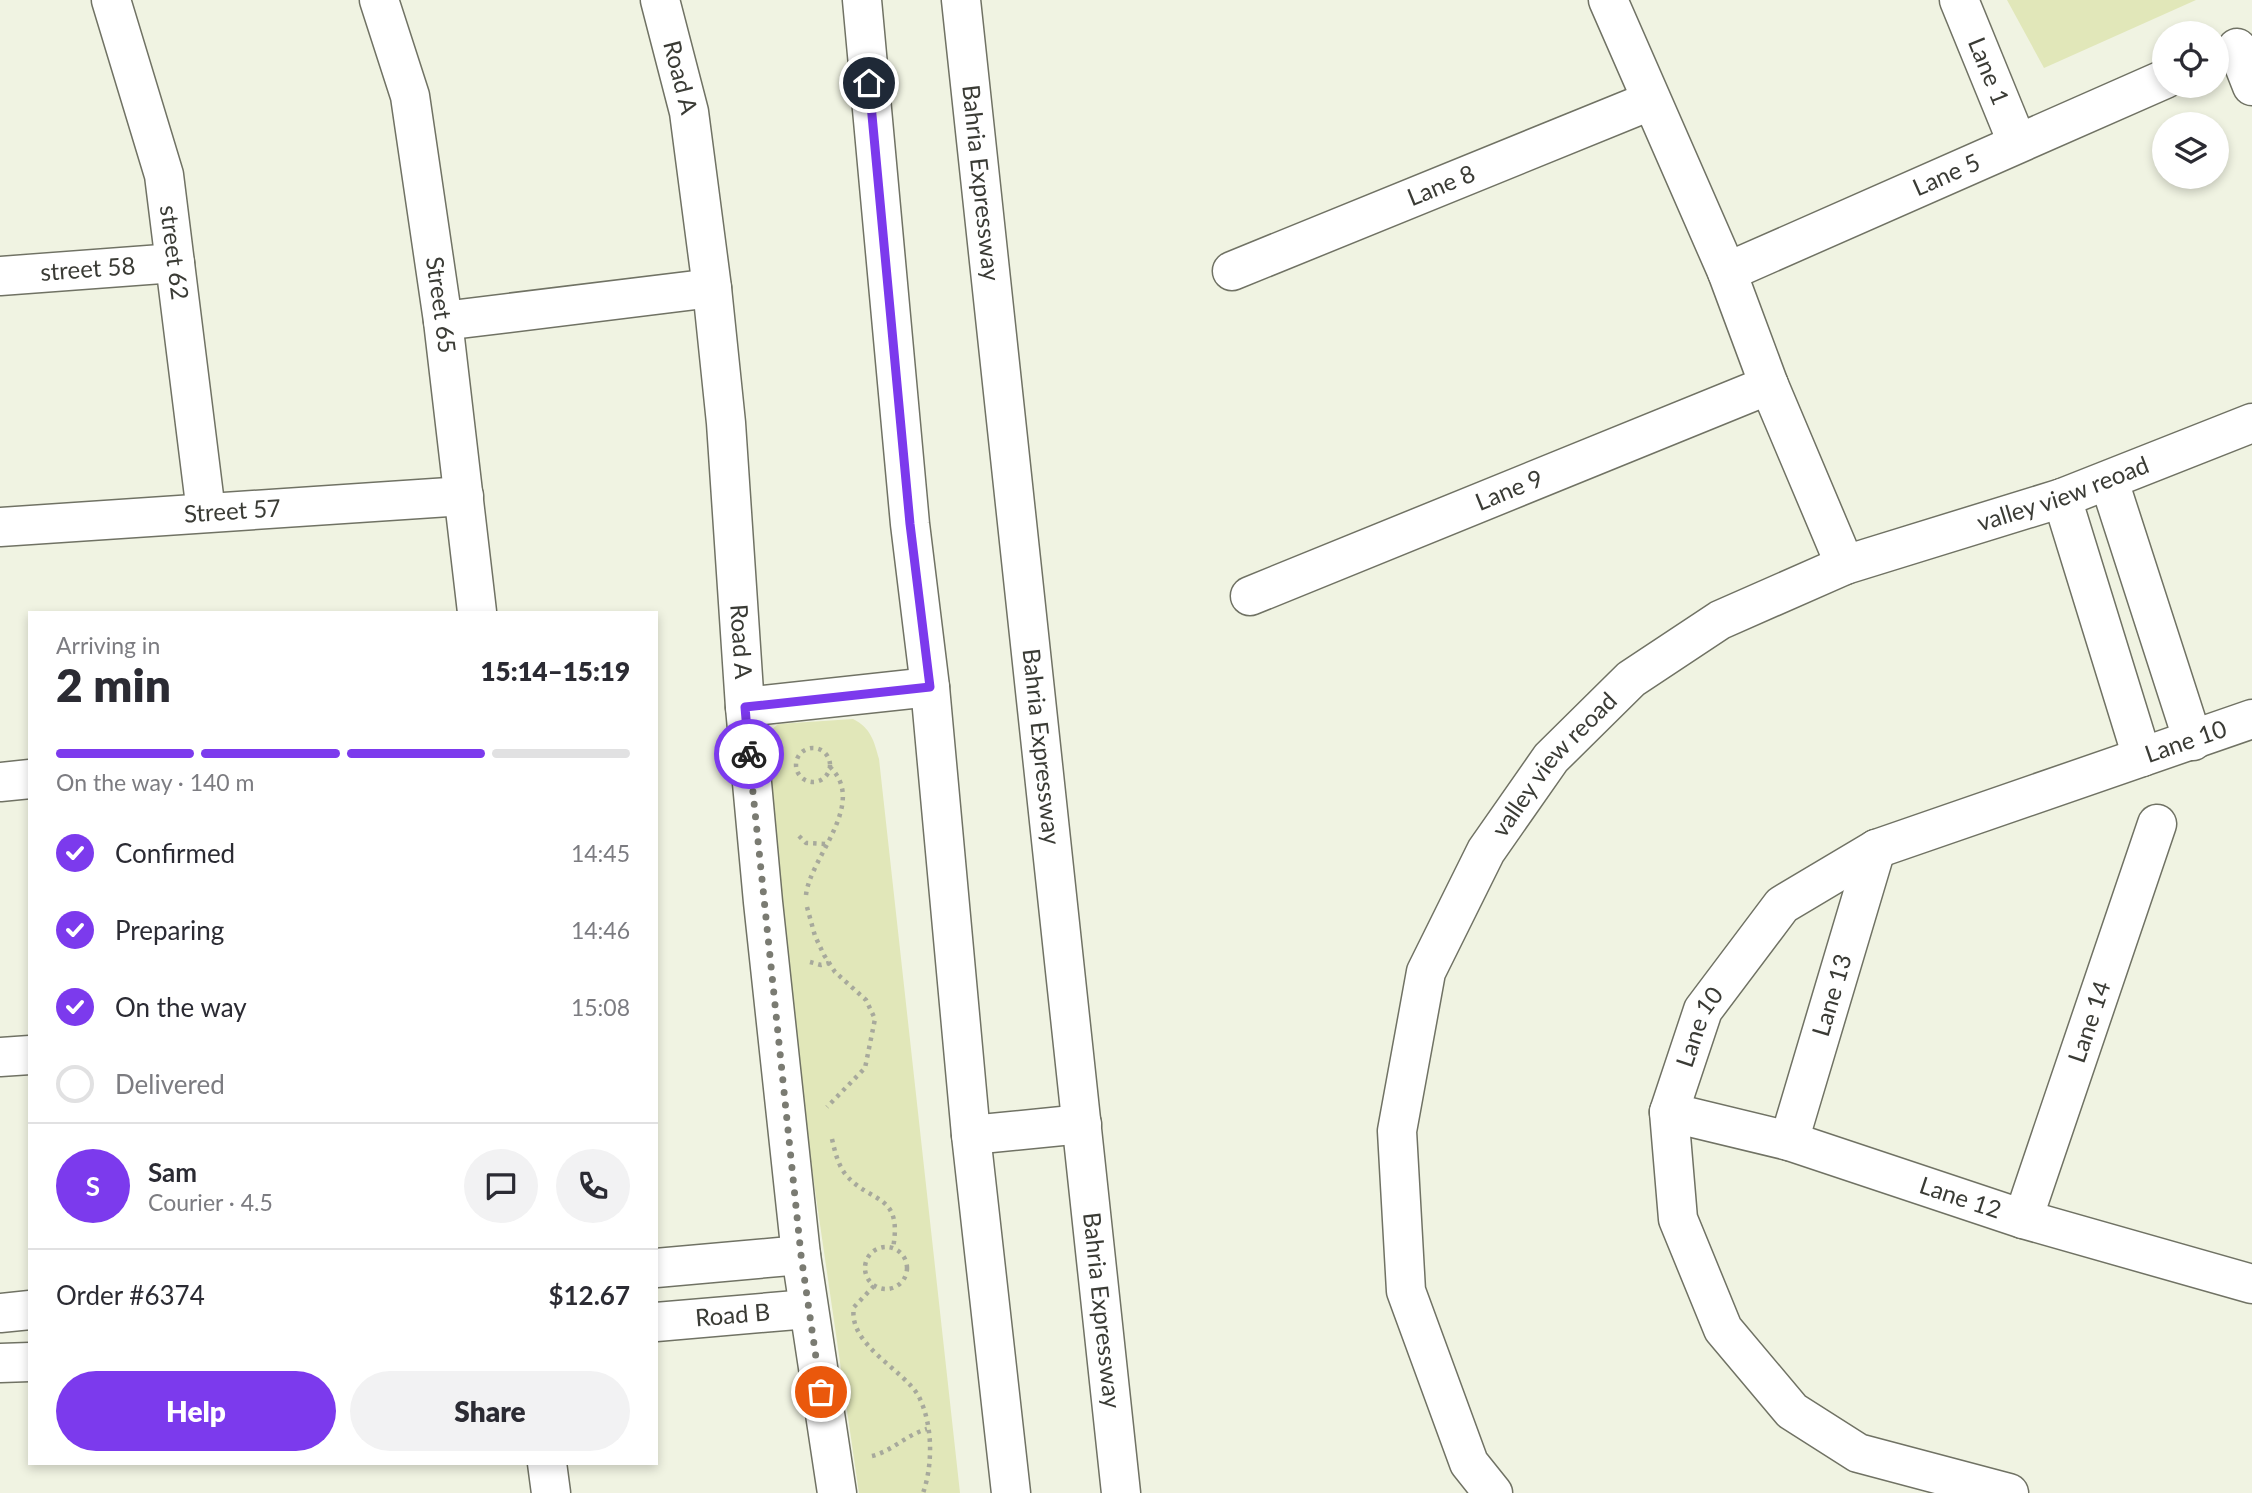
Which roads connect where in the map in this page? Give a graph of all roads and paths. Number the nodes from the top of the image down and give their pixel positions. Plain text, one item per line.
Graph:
1 (111, 0) edge
2 (379, 0) edge
3 (660, 0) edge
4 (862, 0) edge
5 (961, 0) edge
6 (1608, 0) edge
7 (1959, 0) edge
8 (2235, 49) edge
9 (2152, 85) edge
10 (2252, 86) edge
11 (1650, 101) junction
12 (2017, 142) junction
13 (175, 263) junction
14 (1232, 271) dead end
15 (1727, 272) junction
16 (0, 276) edge
17 (712, 288) junction
18 (443, 321) junction
19 (1769, 385) junction
20 (2252, 423) edge
21 (2109, 481) junction
22 (464, 496) junction
23 (2062, 498) junction
24 (206, 512) junction
25 (0, 527) edge
26 (1845, 565) junction
27 (1250, 596) dead end
28 (477, 611) edge
29 (930, 687) junction
30 (745, 707) junction
31 (2252, 719) edge
32 (2193, 741) junction
33 (2142, 757) junction
34 (830, 767) junction
35 (28, 779) edge
36 (0, 782) edge
37 (2157, 824) dead end
38 (1876, 849) junction
39 (28, 1055) edge
40 (0, 1057) edge
41 (1669, 1112) junction
42 (827, 1114) dead end
43 (1082, 1124) junction
44 (829, 1131) dead end
45 (971, 1135) junction
46 (1789, 1140) junction
47 (2023, 1219) junction
48 (893, 1248) junction
49 (801, 1255) junction
50 (658, 1268) edge
51 (2252, 1283) edge
52 (874, 1286) junction
53 (808, 1309) junction
54 (28, 1310) edge
55 (0, 1313) edge
56 (658, 1322) edge
57 (28, 1362) edge
58 (0, 1363) edge
59 (927, 1429) junction
60 (547, 1465) edge
61 (834, 1478) edge
62 (551, 1493) edge
63 (923, 1493) edge
64 (1011, 1493) edge
65 (1121, 1493) edge
66 (1493, 1493) edge
67 (2009, 1493) edge

1 - 13 street, street 62
2 - 18 street, Street 65
3 - 17 street, Road A
4 - 29 street
5 - 43 street, Bahria Expressway
6 - 11 street
7 - 12 street, Lane 1
8 - 10 street
9 - 12 street, Lane 5
11 - 14 street, Lane 8
11 - 15 street
12 - 15 street, Lane 5
13 - 16 street, street 58
13 - 24 street, street 62
15 - 19 street
17 - 18 street
17 - 30 street, Road A
18 - 22 street, Street 65
19 - 26 street
19 - 27 street, Lane 9
20 - 21 street, valley view reoad
21 - 23 street, valley view reoad
21 - 32 street
22 - 24 street, Street 57
22 - 28 street, Street 65
23 - 26 street, valley view reoad
23 - 33 street
24 - 25 street, Street 57
26 - 66 street, valley view reoad
29 - 30 street
29 - 45 street
30 - 49 street, Road A
31 - 32 street, Lane 10
32 - 33 street, Lane 10
33 - 38 street, Lane 10
34 - 34 path
34 - 42 path
35 - 36 street
37 - 47 street, Lane 14
38 - 41 street, Lane 10
38 - 46 street, Lane 13
39 - 40 street
41 - 46 street, Lane 12
41 - 67 street, Lane 10
43 - 45 street
43 - 65 street, Bahria Expressway
44 - 48 path
45 - 64 street
46 - 47 street, Lane 12
47 - 51 street, Lane 12
48 - 52 path
48 - 52 path
49 - 50 street
49 - 53 street, Road A
52 - 59 path
53 - 56 street, Road B
53 - 61 street, Road A
54 - 55 street
57 - 58 street
59 - 61 path
59 - 63 path
60 - 62 street

